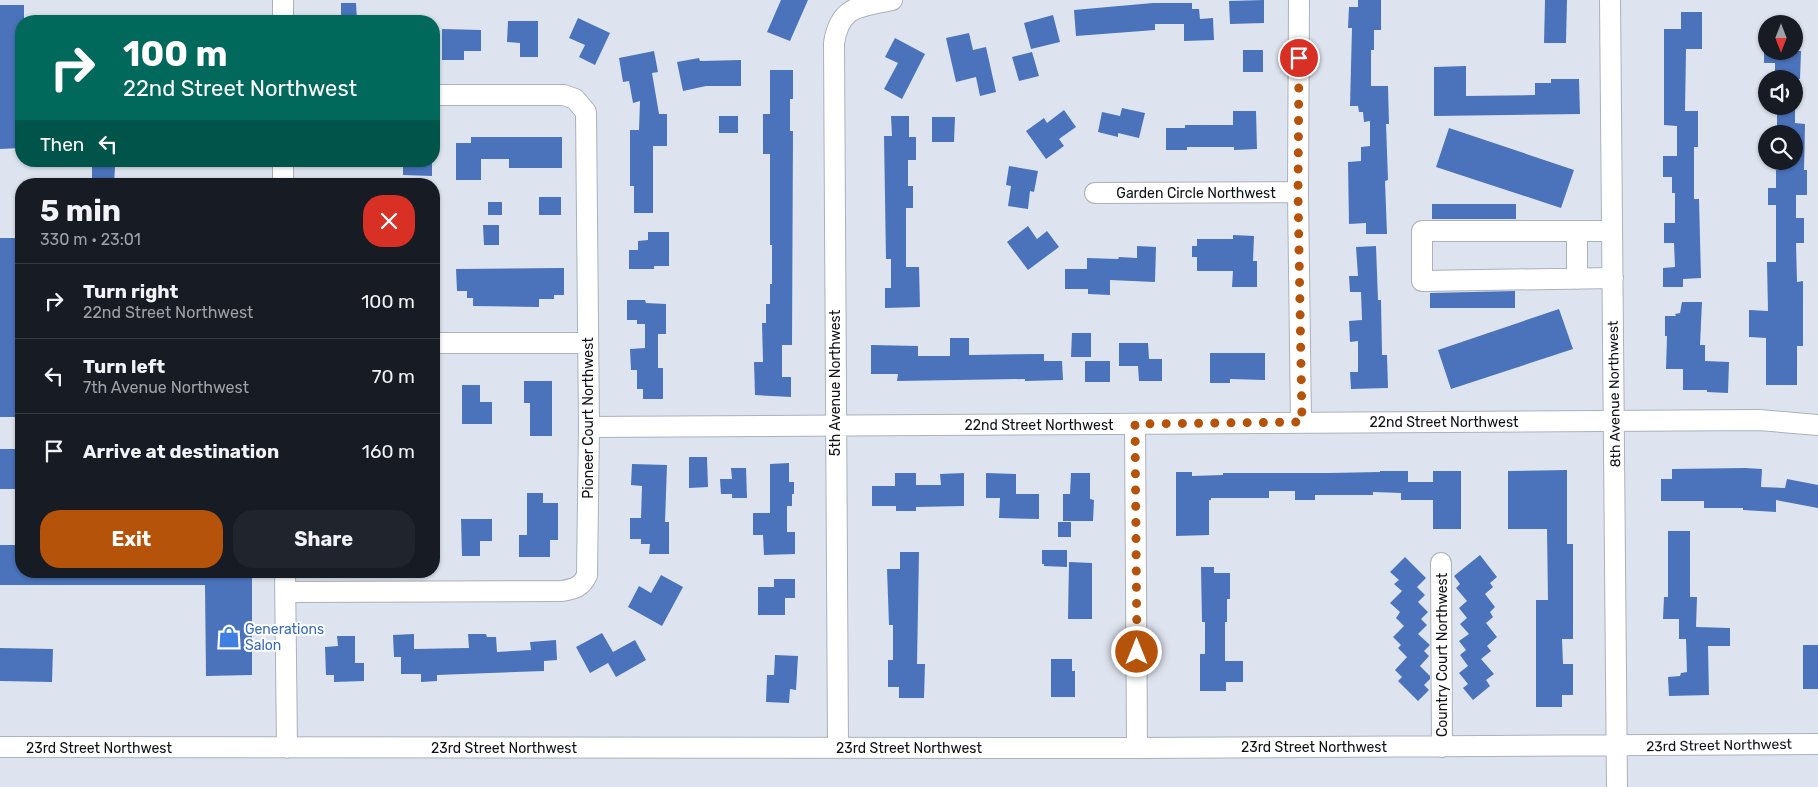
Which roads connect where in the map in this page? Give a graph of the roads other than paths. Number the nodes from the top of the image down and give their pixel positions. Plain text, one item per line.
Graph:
1 (283, 0) edge
2 (892, 0) edge
3 (1299, 0) edge
4 (1610, 0) edge
5 (283, 15) edge
6 (440, 95) edge
7 (1298, 192) junction
8 (1095, 193) dead end
9 (1577, 231) junction
10 (1612, 231) junction
11 (1613, 278) junction
12 (1577, 279) junction
13 (440, 343) edge
14 (587, 343) junction
15 (1614, 421) junction
16 (1302, 422) junction
17 (1135, 424) junction
18 (1818, 425) edge
19 (836, 426) junction
20 (589, 427) junction
21 (1441, 563) dead end
22 (286, 578) edge
23 (286, 592) junction
24 (1818, 744) edge
25 (1617, 746) junction
26 (0, 747) edge
27 (1442, 747) junction
28 (287, 748) junction
29 (838, 748) junction
30 (1138, 748) junction
31 (1617, 787) edge

1 - 5 street
2 - 19 street, 5th Avenue Northwest
3 - 7 street
4 - 10 street, 8th Avenue Northwest
6 - 14 street, Pioneer Court Northwest
7 - 8 street, Garden Circle Northwest
7 - 16 street
9 - 10 street
9 - 12 street
9 - 12 street
10 - 11 street, 8th Avenue Northwest
11 - 12 street
11 - 15 street, 8th Avenue Northwest
13 - 14 street
14 - 20 street, Pioneer Court Northwest
15 - 16 street, 22nd Street Northwest
15 - 18 street, 22nd Street Northwest
15 - 25 street, 8th Avenue Northwest
16 - 17 street, 22nd Street Northwest
17 - 19 street, 22nd Street Northwest
17 - 30 street
19 - 20 street, 22nd Street Northwest
19 - 29 street, 5th Avenue Northwest
20 - 23 street, Pioneer Court Northwest
21 - 27 street, Country Court Northwest
22 - 23 street
23 - 28 street
24 - 25 street, 23rd Street Northwest
25 - 27 street, 23rd Street Northwest
25 - 31 street, 8th Avenue Northwest
26 - 28 street, 23rd Street Northwest
27 - 30 street, 23rd Street Northwest
28 - 29 street, 23rd Street Northwest
29 - 30 street, 23rd Street Northwest

